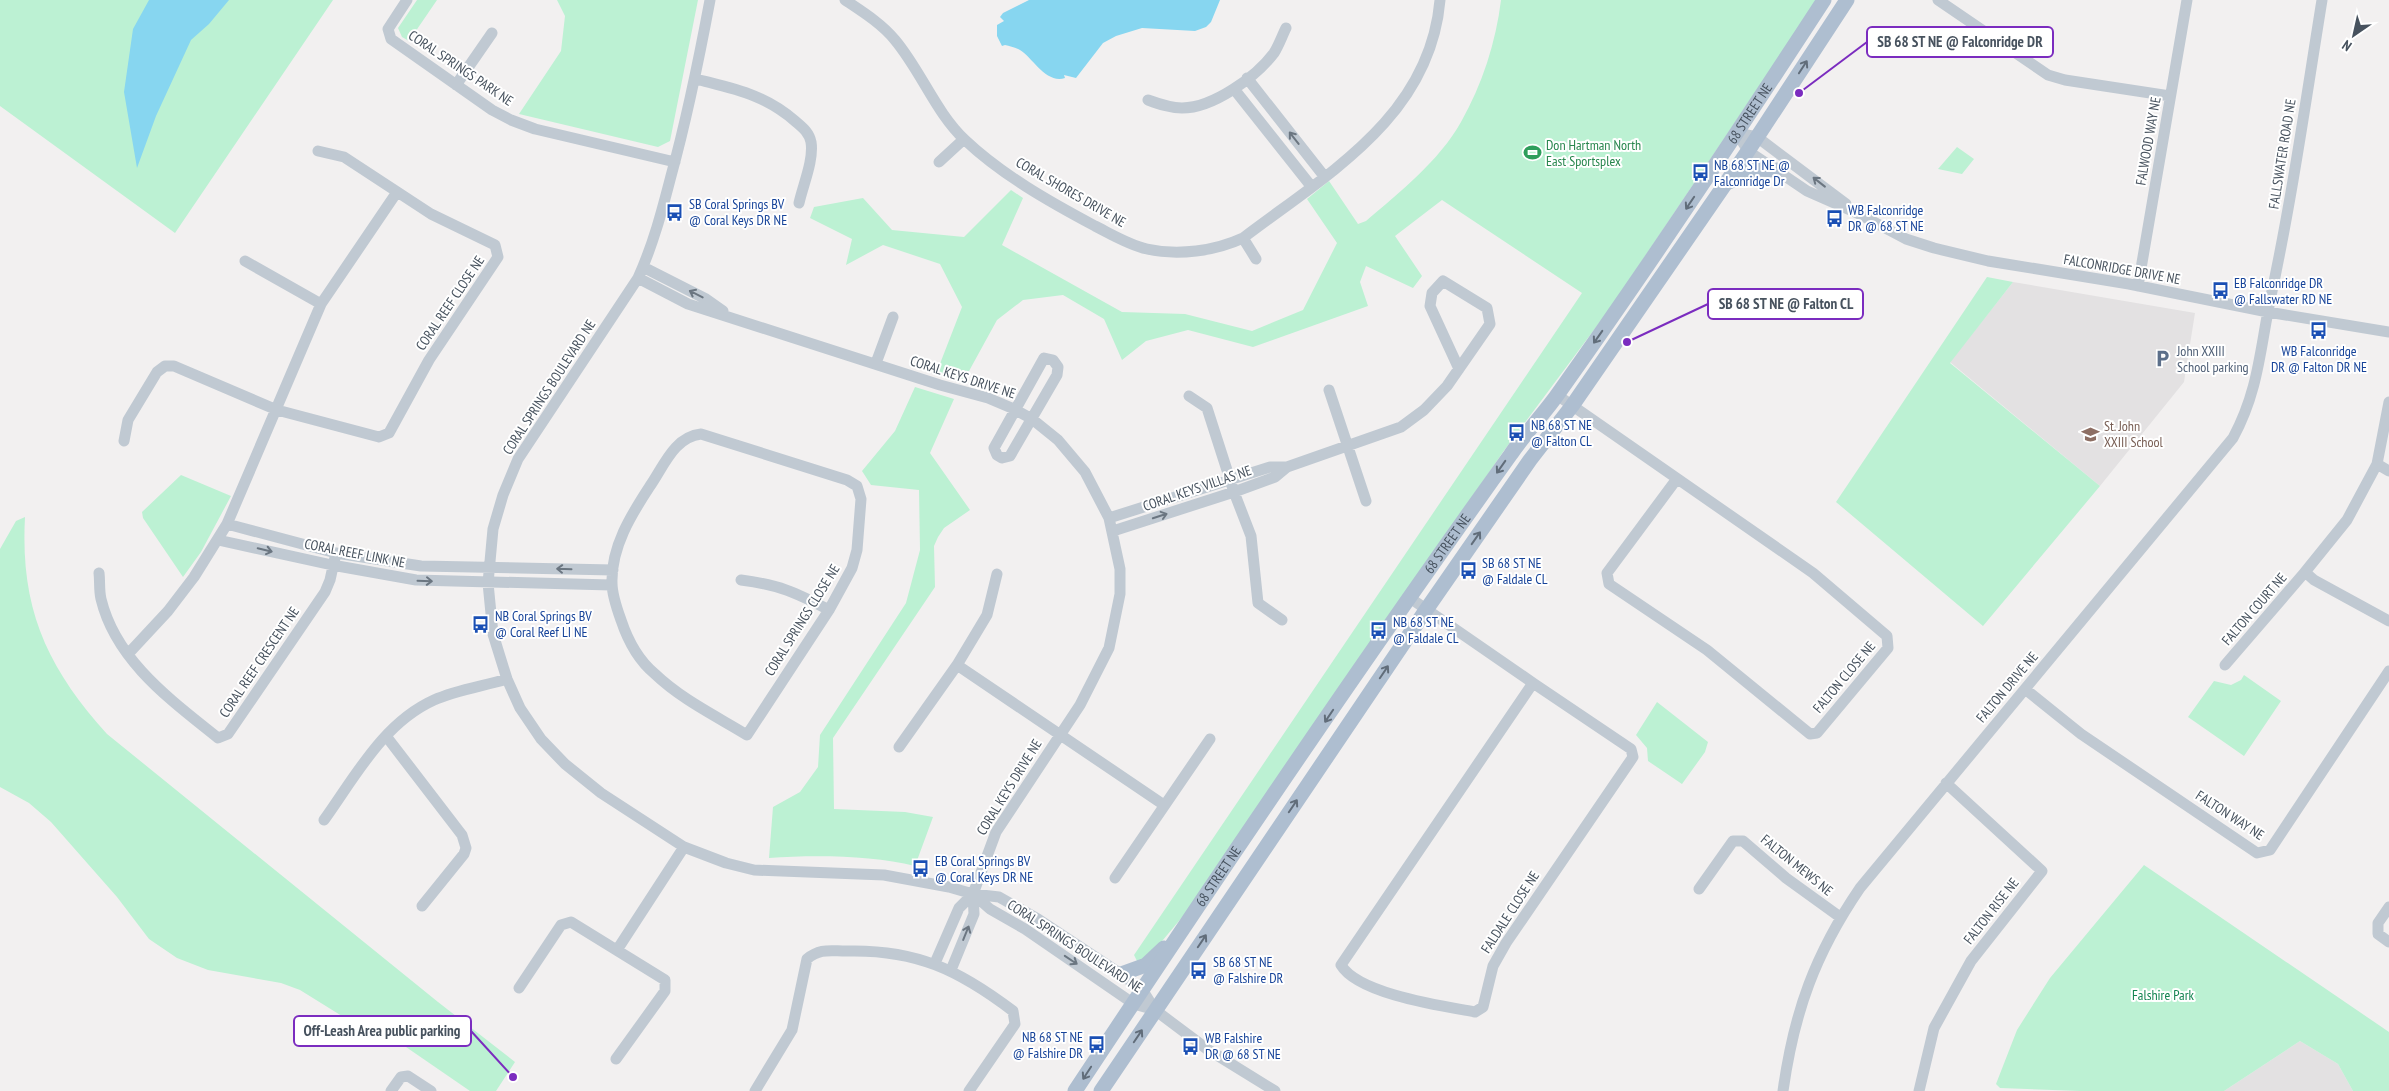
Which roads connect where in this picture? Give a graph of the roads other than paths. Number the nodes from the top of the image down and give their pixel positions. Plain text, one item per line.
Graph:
1 (407, 0) edge
2 (710, 0) edge
3 (1440, 0) edge
4 (1824, 0) edge
5 (1847, 0) edge
6 (1938, 0) edge
7 (2186, 0) edge
8 (2322, 0) edge
9 (852, 2) edge
10 (1286, 28) dead end
11 (492, 33) dead end
12 (1247, 78) junction
13 (696, 79) junction
14 (456, 85) junction
15 (1234, 89) junction
16 (2170, 96) junction
17 (1148, 100) dead end
18 (1737, 133) junction
19 (1757, 137) junction
20 (964, 140) junction
21 (318, 151) dead end
22 (1748, 151) junction
23 (675, 162) junction
24 (939, 162) dead end
25 (1776, 170) junction
26 (1324, 176) junction
27 (1725, 184) junction
28 (1311, 186) junction
29 (397, 192) junction
30 (799, 203) dead end
31 (1857, 213) junction
32 (1243, 238) junction
33 (1256, 259) dead end
34 (245, 261) dead end
35 (643, 267) junction
36 (638, 278) junction
37 (2138, 286) junction
38 (321, 304) junction
39 (2268, 312) junction
40 (893, 317) dead end
41 (737, 320) junction
42 (2389, 332) edge
43 (876, 363) junction
44 (1459, 369) junction
45 (1329, 390) dead end
46 (1557, 395) junction
47 (1189, 396) dead end
48 (2389, 402) edge
49 (1572, 406) junction
50 (1014, 409) junction
51 (277, 410) junction
52 (1032, 418) junction
53 (124, 441) dead end
54 (1347, 447) junction
55 (2377, 464) junction
56 (2389, 471) edge
57 (1676, 480) junction
58 (1232, 486) junction
59 (1366, 501) dead end
60 (1109, 518) junction
61 (227, 524) junction
62 (1113, 531) junction
63 (218, 540) junction
64 (336, 553) junction
65 (332, 565) junction
66 (489, 566) junction
67 (613, 570) junction
68 (2305, 572) junction
69 (99, 573) dead end
70 (997, 574) dead end
71 (741, 580) dead end
72 (488, 583) junction
73 (612, 585) junction
74 (1410, 598) junction
75 (829, 610) junction
76 (1426, 610) junction
77 (1282, 620) dead end
78 (2389, 621) edge
79 (128, 654) junction
80 (957, 665) junction
81 (2225, 665) dead end
82 (2389, 671) edge
83 (507, 679) junction
84 (1533, 683) junction
85 (2025, 689) junction
86 (1060, 734) junction
87 (386, 736) junction
88 (1210, 739) dead end
89 (899, 747) dead end
90 (1946, 783) junction
91 (1164, 805) junction
92 (324, 820) dead end
93 (684, 847) junction
94 (1116, 878) dead end
95 (1699, 889) dead end
96 (973, 894) junction
97 (422, 906) dead end
98 (2389, 907) edge
99 (1840, 917) junction
100 (1182, 929) junction
101 (2389, 942) edge
102 (617, 950) junction
103 (935, 963) junction
104 (950, 970) junction
105 (1121, 974) junction
106 (519, 988) dead end
107 (1143, 991) junction
108 (1134, 1004) junction
109 (1155, 1010) junction
110 (616, 1059) dead end
111 (391, 1091) edge
112 (431, 1091) edge
113 (755, 1091) edge
114 (969, 1091) edge
115 (1076, 1091) edge
116 (1100, 1091) edge
117 (1275, 1091) edge
118 (1783, 1091) edge
119 (1919, 1091) edge

1 - 14 street, CORAL SPRINGS PARK NE
2 - 13 street, CORAL SPRINGS BOULEVARD NE
3 - 26 street, CORAL SHORES DRIVE NE
4 - 18 main road, 68 STREET NE
19 -> 5 main road, 68 STREET NE
6 - 16 street
7 - 16 street, FALWOOD WAY NE
8 - 39 street, FALLSWATER ROAD NE
9 - 20 street, CORAL SHORES DRIVE NE
10 - 12 street
11 - 14 street
12 - 15 street
26 -> 12 street
13 - 23 street, CORAL SPRINGS BOULEVARD NE
13 - 30 street
14 - 23 street, CORAL SPRINGS PARK NE
15 - 17 street
15 - 28 street
16 - 37 street, FALWOOD WAY NE
18 - 19 street, FALCONRIDGE DRIVE NE
18 - 22 street, FALCONRIDGE DRIVE NE
18 -> 46 main road, 68 STREET NE
19 - 22 main road, 68 STREET NE
31 -> 19 street, FALCONRIDGE DRIVE NE
20 - 24 street
20 - 32 street, CORAL SHORES DRIVE NE
21 - 29 street
22 - 25 street, FALCONRIDGE DRIVE NE
22 - 27 main road, 68 STREET NE
23 - 35 street, CORAL SPRINGS BOULEVARD NE
25 - 27 main road
25 - 31 street, FALCONRIDGE DRIVE NE
26 - 28 street, CORAL SHORES DRIVE NE
27 - 49 main road, 68 STREET NE
28 - 32 street, CORAL SHORES DRIVE NE
29 - 38 street
29 - 51 street, CORAL REEF CLOSE NE
31 - 37 street, FALCONRIDGE DRIVE NE
32 - 33 street
34 - 38 street
35 - 36 street, CORAL SPRINGS BOULEVARD NE
41 -> 35 street, CORAL KEYS DRIVE NE
36 - 41 street, CORAL KEYS DRIVE NE
36 - 66 street, CORAL SPRINGS BOULEVARD NE
37 - 39 street, FALCONRIDGE DRIVE NE
38 - 51 street
39 - 42 street, FALCONRIDGE DRIVE NE
39 - 85 street, FALTON DRIVE NE
40 - 43 street
41 - 43 street, CORAL KEYS DRIVE NE
43 - 50 street, CORAL KEYS DRIVE NE
44 - 44 street, CORAL KEYS VILLAS NE
44 - 54 street, CORAL KEYS VILLAS NE
45 - 54 street
46 - 49 street, FALTON CLOSE NE
46 -> 74 main road, 68 STREET NE
47 - 58 street
48 - 55 street
49 - 57 street, FALTON CLOSE NE
76 -> 49 main road, 68 STREET NE
50 - 52 street, CORAL KEYS DRIVE NE
50 - 52 street
50 - 52 street
51 - 53 street
51 - 61 street
52 - 60 street, CORAL KEYS DRIVE NE
54 - 58 street, CORAL KEYS VILLAS NE
54 - 59 street
55 - 56 street
55 - 68 street
57 - 57 street, FALTON CLOSE NE
58 - 60 street, CORAL KEYS VILLAS NE
62 -> 58 street, CORAL KEYS VILLAS NE
58 - 77 street
60 - 62 street, CORAL KEYS DRIVE NE
61 - 63 street
61 - 64 street, CORAL REEF LINK NE
62 - 86 street, CORAL KEYS DRIVE NE
63 -> 65 street, CORAL REEF LINK NE
63 - 79 street
64 - 65 street, CORAL REEF CRESCENT NE
64 - 66 street, CORAL REEF LINK NE
65 -> 72 street, CORAL REEF LINK NE
65 - 79 street, CORAL REEF CRESCENT NE
67 -> 66 street
66 - 72 street, CORAL SPRINGS BOULEVARD NE
67 - 73 street, CORAL SPRINGS CLOSE NE
67 - 75 street, CORAL SPRINGS CLOSE NE
68 - 78 street
68 - 81 street, FALTON COURT NE
69 - 79 street
70 - 80 street
71 - 75 street
72 - 73 street
72 - 83 street, CORAL SPRINGS BOULEVARD NE
73 - 75 street, CORAL SPRINGS CLOSE NE
74 - 76 street, FALDALE CLOSE NE
74 -> 100 main road, 68 STREET NE
76 - 84 street, FALDALE CLOSE NE
109 -> 76 main road, 68 STREET NE
80 - 86 street
80 - 89 street
82 - 85 street, FALTON WAY NE
83 - 87 street
83 - 93 street, CORAL SPRINGS BOULEVARD NE
84 - 84 street, FALDALE CLOSE NE
85 - 90 street, FALTON DRIVE NE
86 - 91 street
86 - 96 street, CORAL KEYS DRIVE NE
87 - 92 street
87 - 97 street
88 - 91 street
90 - 99 street, FALTON DRIVE NE
90 - 119 street, FALTON RISE NE
91 - 94 street
93 - 96 street, CORAL SPRINGS BOULEVARD NE
93 - 102 street
95 - 99 street, FALTON MEWS NE
96 - 103 street
104 -> 96 street
96 - 105 street, CORAL SPRINGS BOULEVARD NE
96 -> 108 street, CORAL SPRINGS BOULEVARD NE
98 - 101 street
99 - 118 street, FALTON DRIVE NE
100 - 105 main road
100 - 107 main road, 68 STREET NE
102 - 106 street
102 - 110 street
103 - 104 street
103 - 113 street
104 - 114 street
105 - 107 street, CORAL SPRINGS BOULEVARD NE
107 - 108 main road, 68 STREET NE
107 - 109 street, CORAL SPRINGS BOULEVARD NE
108 - 109 street, CORAL SPRINGS BOULEVARD NE
108 -> 115 main road, 68 STREET NE
116 -> 109 main road, 68 STREET NE
109 - 117 street
111 - 112 street

